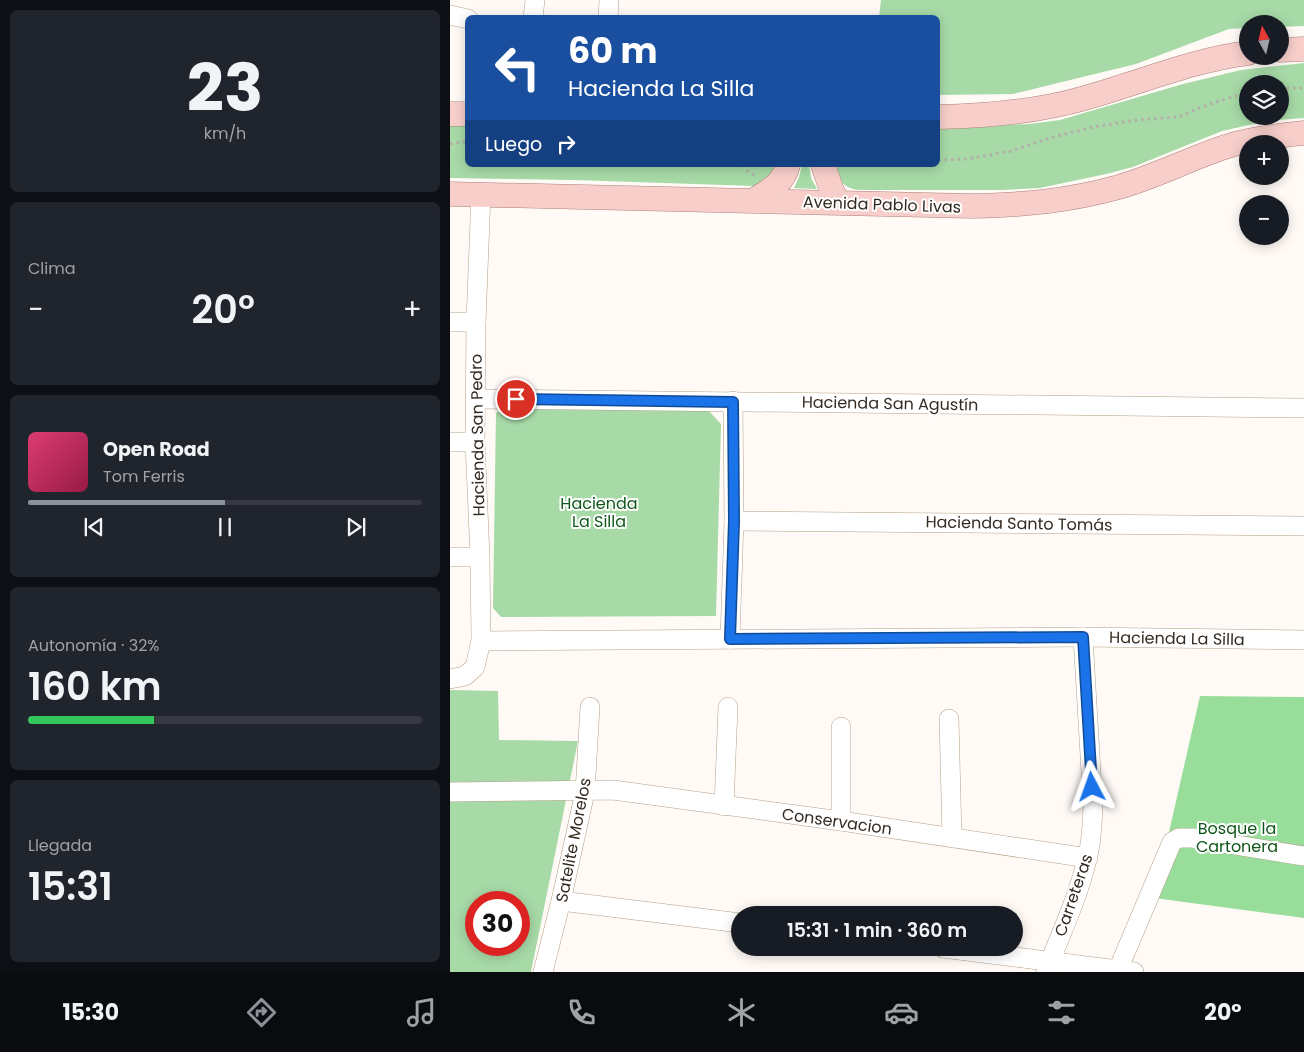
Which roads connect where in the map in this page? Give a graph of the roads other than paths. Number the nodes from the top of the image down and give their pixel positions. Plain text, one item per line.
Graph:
1 (535, 0) edge
2 (609, 0) edge
3 (450, 15) edge
4 (533, 15) edge
5 (608, 15) edge
6 (465, 18) edge
7 (1304, 49) edge
8 (1289, 50) edge
9 (1239, 55) edge
10 (450, 114) edge
11 (465, 114) edge
12 (940, 117) edge
13 (1304, 133) edge
14 (787, 167) edge
15 (824, 167) edge
16 (450, 194) edge
17 (481, 194) junction
18 (754, 200) junction
19 (838, 202) junction
20 (450, 322) edge
21 (476, 322) junction
22 (476, 399) junction
23 (733, 402) junction
24 (1304, 408) edge
25 (450, 442) edge
26 (475, 442) junction
27 (734, 521) junction
28 (1304, 526) edge
29 (450, 557) edge
30 (480, 557) junction
31 (1083, 637) junction
32 (730, 639) junction
33 (480, 640) junction
34 (1304, 640) edge
35 (450, 679) edge
36 (590, 707) dead end
37 (728, 707) dead end
38 (949, 719) dead end
39 (841, 726) dead end
40 (450, 792) edge
41 (585, 792) junction
42 (724, 806) junction
43 (841, 821) junction
44 (952, 838) junction
45 (1304, 856) edge
46 (1088, 858) junction
47 (562, 901) junction
48 (731, 922) edge
49 (990, 956) edge
50 (1049, 966) edge
51 (1126, 971) edge
52 (544, 972) edge

1 - 4 street
2 - 5 street
3 - 6 street
7 - 8 main road
9 - 12 main road
10 - 11 main road
13 - 19 main road, Avenida Pablo Livas
14 - 18 main road
15 - 19 main road
16 - 17 main road, Avenida Pablo Livas
17 - 18 main road, Avenida Pablo Livas
17 - 21 street, Hacienda San Pedro
18 - 19 main road, Avenida Pablo Livas
20 - 21 street
21 - 22 street, Hacienda San Pedro
22 - 23 street, Hacienda San Agustín
22 - 26 street, Hacienda San Pedro
23 - 24 street, Hacienda San Agustín
23 - 27 street
25 - 26 street
26 - 30 street, Hacienda San Pedro
27 - 28 street, Hacienda Santo Tomás
27 - 32 street
29 - 30 street
30 - 33 street, Hacienda San Pedro
31 - 32 street, Hacienda La Silla
31 - 34 street, Hacienda La Silla
31 - 46 street, Carreteras
32 - 33 street, Hacienda La Silla
33 - 35 street, Hacienda San Pedro
36 - 41 street, Satelite Morelos
37 - 42 street
38 - 44 street
39 - 43 street
40 - 41 street, Conservacion
41 - 42 street, Conservacion
41 - 47 street, Satelite Morelos
42 - 43 street, Conservacion
43 - 44 street, Conservacion
44 - 46 street, Conservacion
45 - 51 street
46 - 50 street, Carreteras
47 - 48 street
47 - 52 street, Satelite Morelos
49 - 50 street
50 - 51 street

